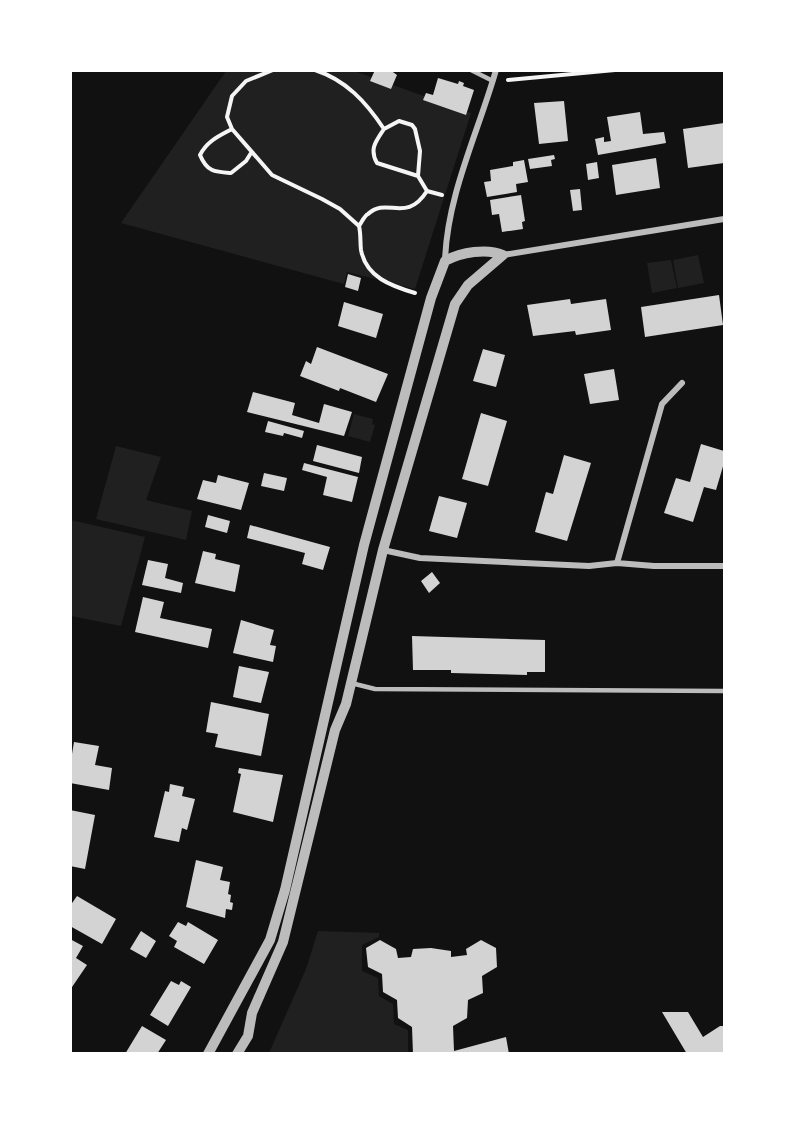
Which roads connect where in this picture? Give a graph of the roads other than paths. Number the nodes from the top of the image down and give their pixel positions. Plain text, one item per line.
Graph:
1 (471, 70) edge
2 (496, 70) edge
3 (493, 81) junction
4 (724, 219) edge
5 (503, 255) junction
6 (445, 261) junction
7 (682, 383) dead end
8 (364, 545) junction
9 (383, 550) junction
10 (616, 563) junction
11 (724, 566) edge
12 (351, 683) junction
13 (724, 691) edge
14 (208, 1053) edge
15 (237, 1053) edge

1 - 3 lane
2 - 3 street
3 - 6 street
4 - 5 street
5 - 6 street
5 - 9 street
6 - 8 street
7 - 10 street
8 - 9 street
8 - 14 street
9 - 10 street
9 - 12 street
10 - 11 street
12 - 13 lane
12 - 15 street

